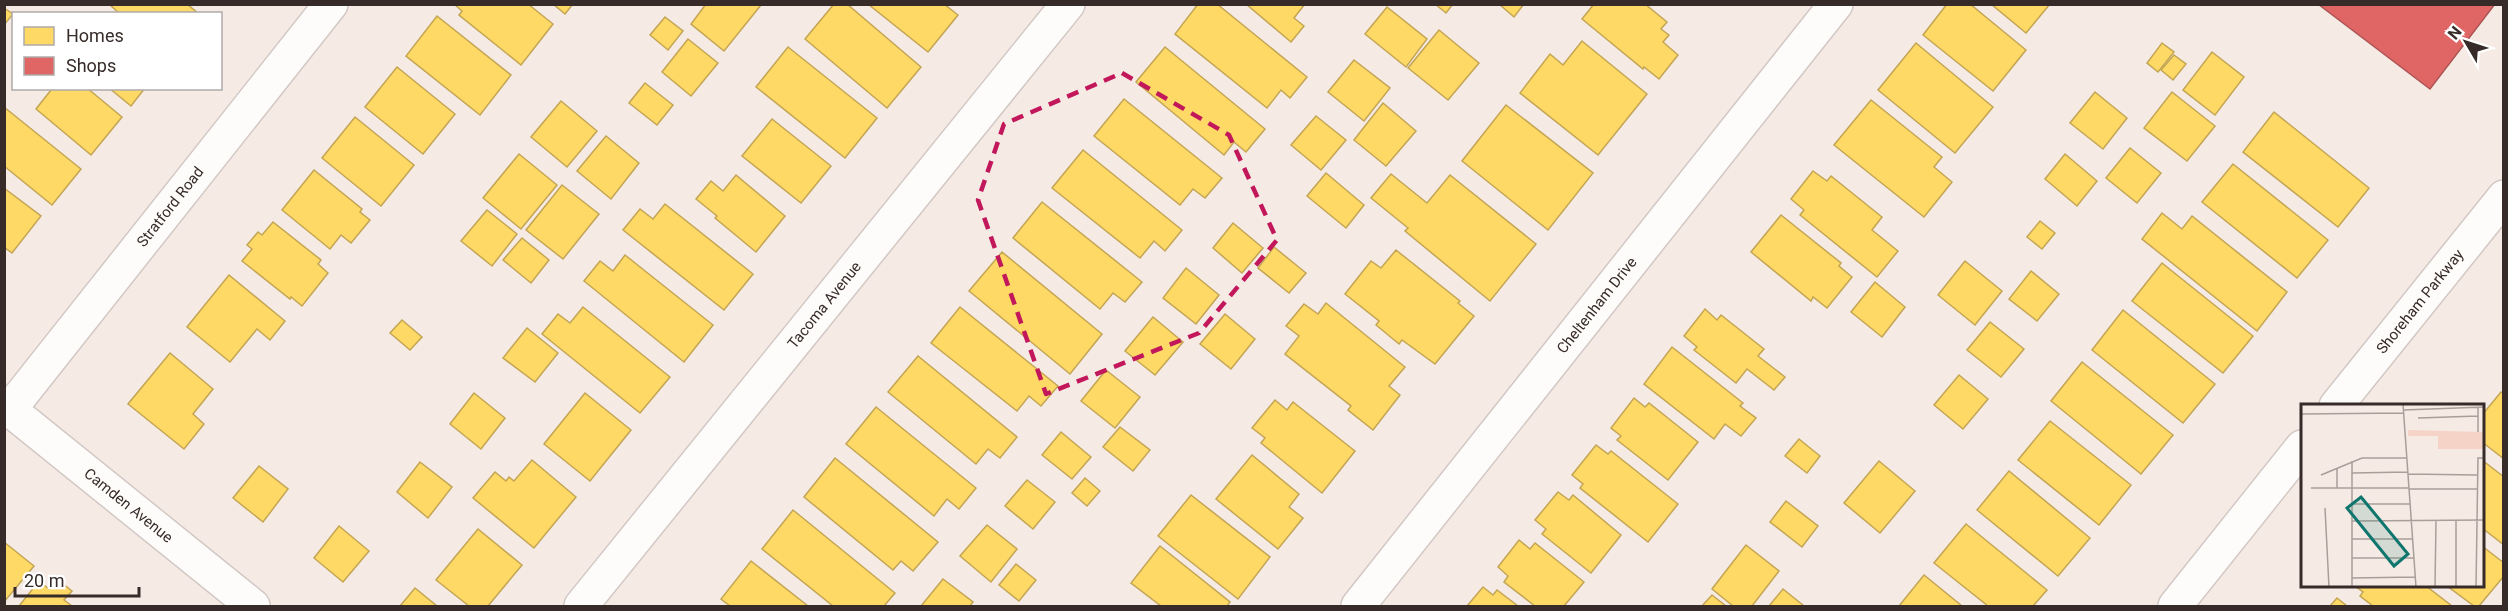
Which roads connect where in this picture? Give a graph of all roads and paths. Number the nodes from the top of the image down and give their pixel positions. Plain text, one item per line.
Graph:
1 (331, 4) edge
2 (1068, 4) edge
3 (1836, 4) edge
4 (2504, 197) edge
5 (2337, 404) edge
6 (7, 407) edge
7 (2301, 448) edge
8 (253, 606) edge
9 (581, 606) edge
10 (1358, 606) edge
11 (2175, 606) edge

1 - 6 street, Stratford Road
2 - 9 street, Tacoma Avenue
3 - 10 street, Cheltenham Drive
4 - 5 street, Shoreham Parkway
6 - 8 street, Camden Avenue
7 - 11 street

